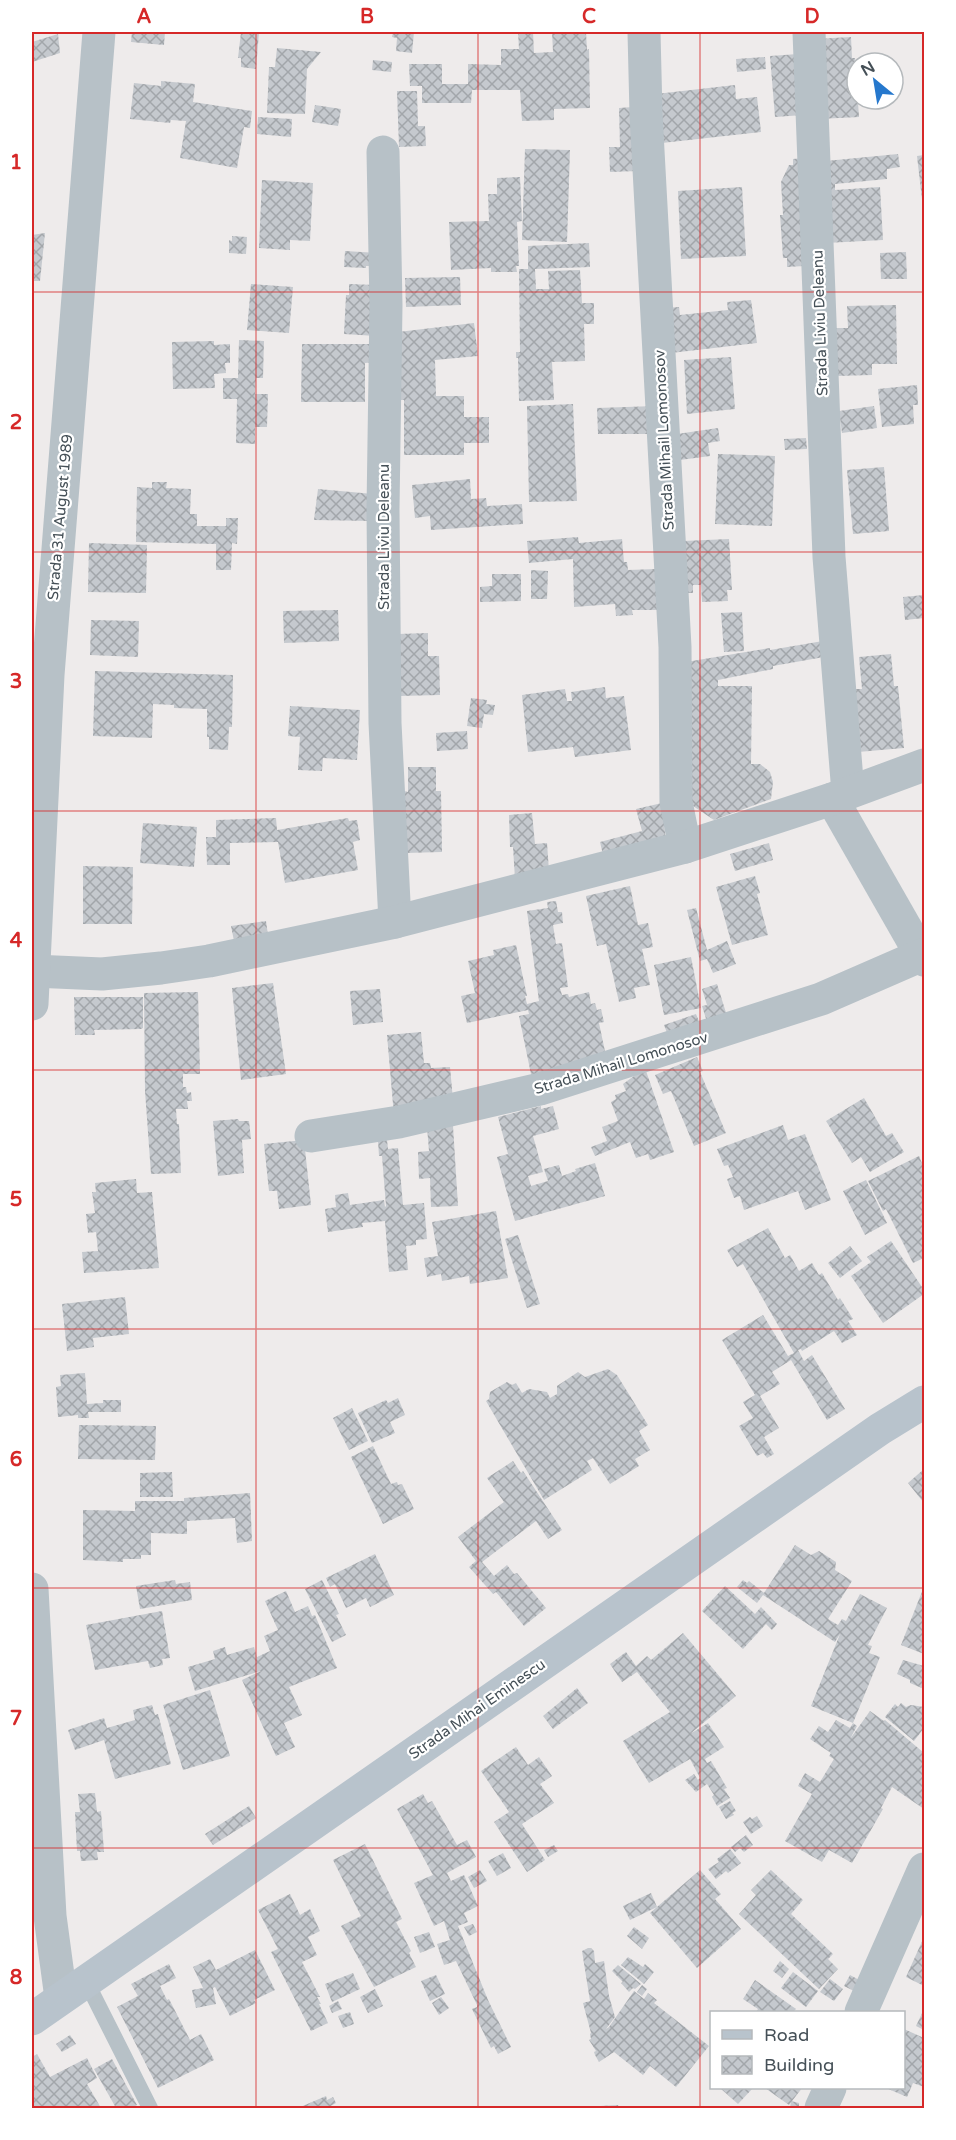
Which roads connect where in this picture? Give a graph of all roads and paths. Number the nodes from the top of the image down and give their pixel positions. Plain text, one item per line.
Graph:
1 (99, 32) edge
2 (644, 32) edge
3 (809, 32) edge
4 (383, 152) dead end
5 (40, 676) edge
6 (924, 765) edge
7 (840, 796) junction
8 (685, 847) junction
9 (395, 922) junction
10 (923, 957) edge
11 (33, 971) junction
12 (32, 1004) edge
13 (311, 1136) dead end
14 (924, 1402) edge
15 (32, 1589) edge
16 (924, 1869) edge
17 (73, 1989) junction
18 (862, 2011) edge
19 (32, 2019) edge
20 (830, 2089) edge
21 (150, 2109) edge
22 (821, 2109) edge

1 - 5 street, Strada 31 August 1989
2 - 8 street, Strada Mihail Lomonosov
3 - 7 street, Strada Liviu Deleanu
4 - 9 street, Strada Liviu Deleanu
5 - 11 street, Strada 31 August 1989
6 - 7 street
7 - 8 street
7 - 10 street, Strada Mihail Lomonosov
8 - 9 street
9 - 11 street
10 - 13 street, Strada Mihail Lomonosov
11 - 12 street, Strada 31 August 1989
14 - 17 main road, Strada Mihai Eminescu
15 - 17 street
16 - 18 street
17 - 19 main road, Strada Mihai Eminescu
17 - 21 lane
20 - 22 street

